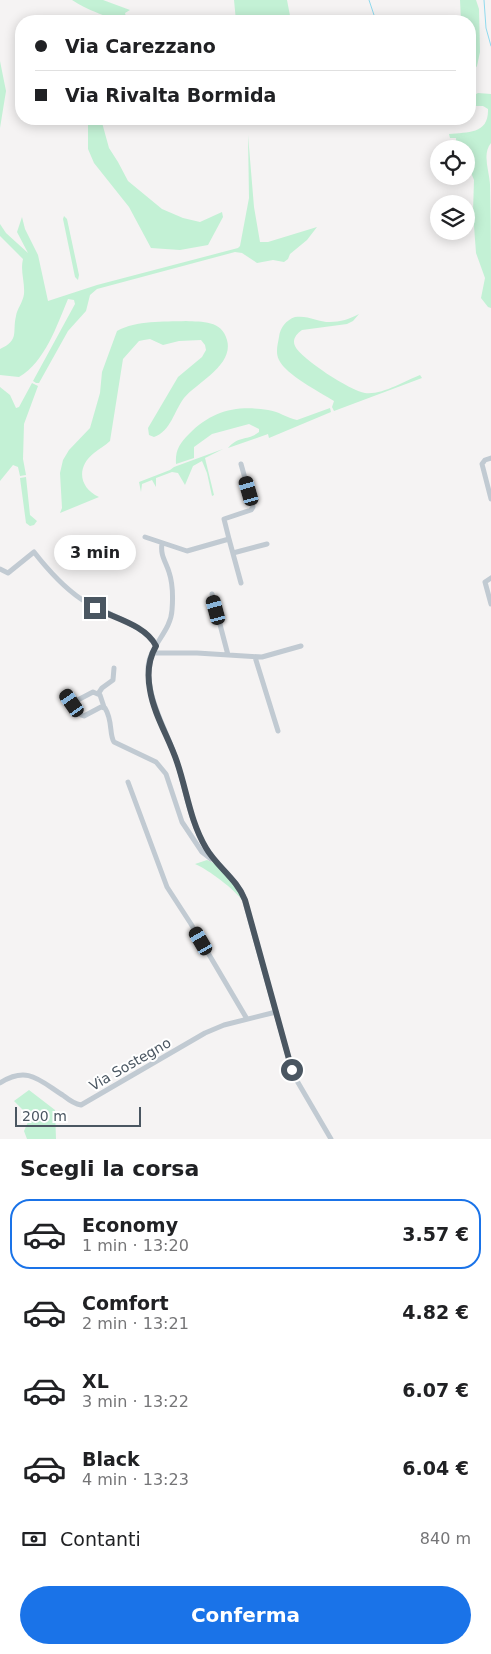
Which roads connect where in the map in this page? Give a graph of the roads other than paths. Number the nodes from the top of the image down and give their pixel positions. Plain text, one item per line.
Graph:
1 (491, 458) edge
2 (242, 464) dead end
3 (491, 498) edge
4 (145, 537) dead end
5 (229, 539) junction
6 (162, 544) junction
7 (267, 544) dead end
8 (232, 553) junction
9 (0, 569) edge
10 (491, 578) edge
11 (241, 583) dead end
12 (212, 594) dead end
13 (491, 604) edge
14 (156, 646) junction
15 (301, 646) dead end
16 (152, 653) junction
17 (228, 655) junction
18 (255, 657) junction
19 (114, 668) dead end
20 (66, 694) dead end
21 (98, 694) junction
22 (72, 703) junction
23 (104, 707) junction
24 (278, 731) dead end
25 (128, 782) dead end
26 (213, 860) junction
27 (276, 1012) junction
28 (247, 1019) junction
29 (0, 1082) edge
30 (331, 1139) edge

1 - 3 street
2 - 5 street
4 - 6 street
5 - 6 street
5 - 8 street
6 - 14 street
7 - 8 street
8 - 11 street
9 - 14 street
10 - 13 street
12 - 17 street
14 - 16 street
15 - 18 street
16 - 17 street
16 - 26 street
17 - 18 street
18 - 24 street
19 - 21 street
20 - 22 street
21 - 22 street
21 - 23 street
22 - 23 street
23 - 26 street
25 - 28 street
26 - 27 street
27 - 28 street, Via Sostegno
27 - 30 street
28 - 29 street, Via Sostegno

